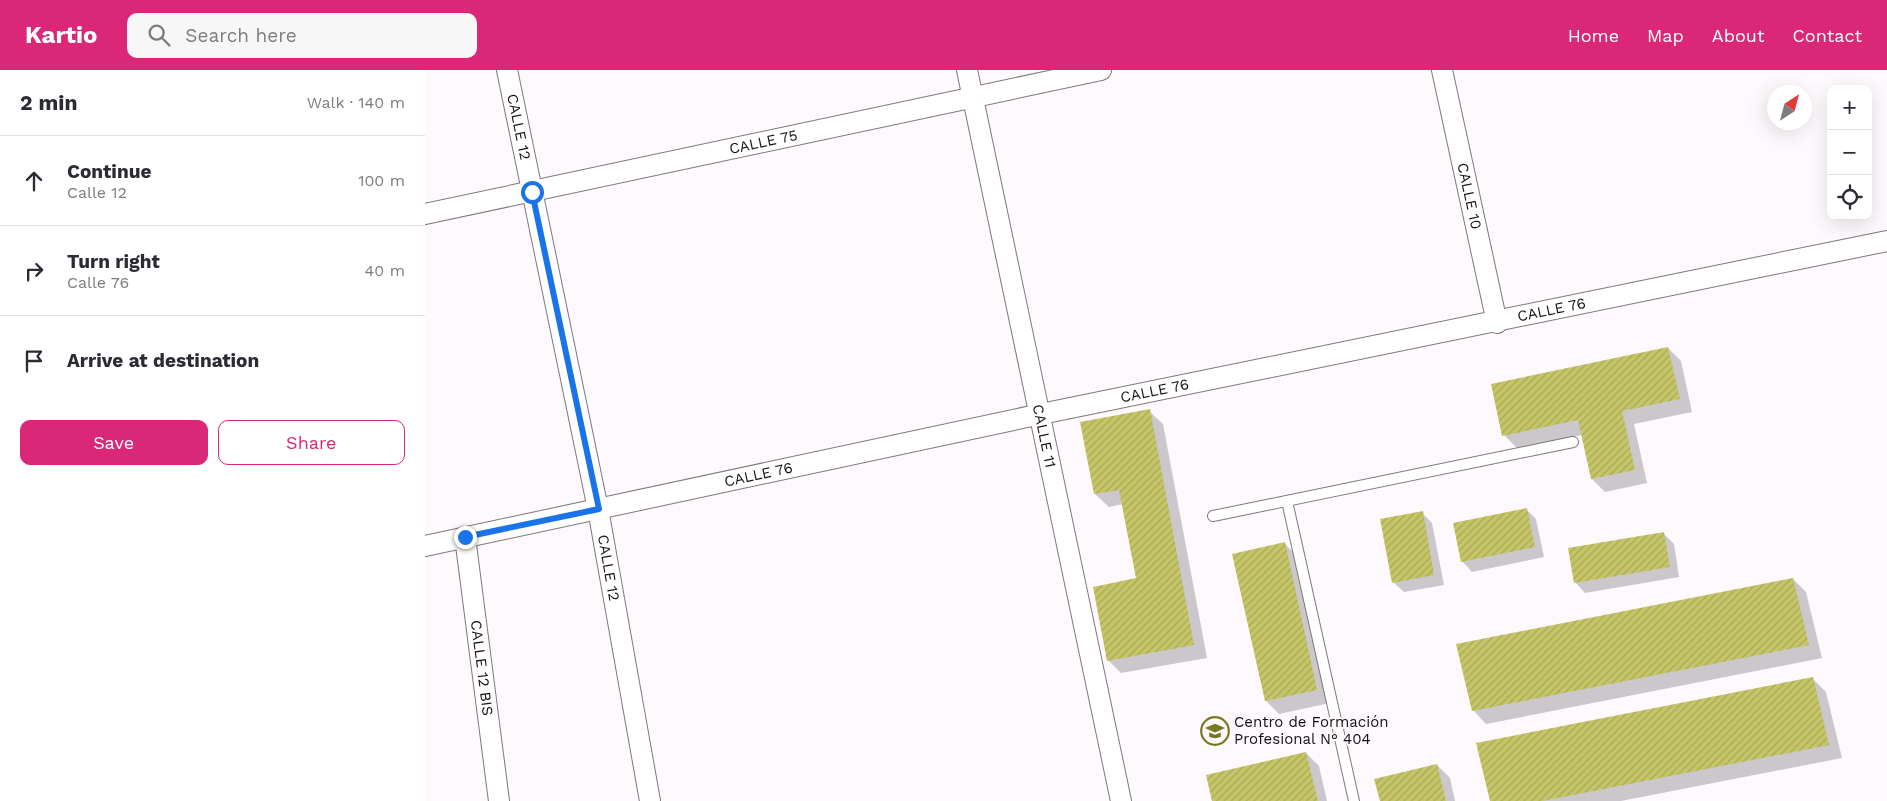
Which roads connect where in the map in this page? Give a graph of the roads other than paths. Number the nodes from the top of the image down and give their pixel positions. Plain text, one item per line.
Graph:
1 (507, 70) edge
2 (967, 70) edge
3 (1101, 70) edge
4 (1442, 70) edge
5 (973, 98) junction
6 (532, 192) junction
7 (425, 214) edge
8 (1887, 242) edge
9 (1497, 323) junction
10 (1041, 414) junction
11 (1573, 442) dead end
12 (1287, 501) junction
13 (599, 509) junction
14 (1213, 516) dead end
15 (465, 537) junction
16 (425, 546) edge
17 (1115, 800) edge
18 (499, 801) edge
19 (650, 801) edge
20 (1354, 801) edge

1 - 6 street, CALLE 12
2 - 5 street, CALLE 11
3 - 5 street, CALLE 75
4 - 9 street, CALLE 10
5 - 6 street, CALLE 75
5 - 10 street, CALLE 11
6 - 7 street, CALLE 75
6 - 13 street, CALLE 12
8 - 9 street, CALLE 76
9 - 10 street, CALLE 76
10 - 13 street, CALLE 76
10 - 17 street, CALLE 11
11 - 12 lane
12 - 14 lane
12 - 20 lane
13 - 15 street, CALLE 76
13 - 19 street, CALLE 12
15 - 16 street, CALLE 76
15 - 18 street, CALLE 12 BIS

